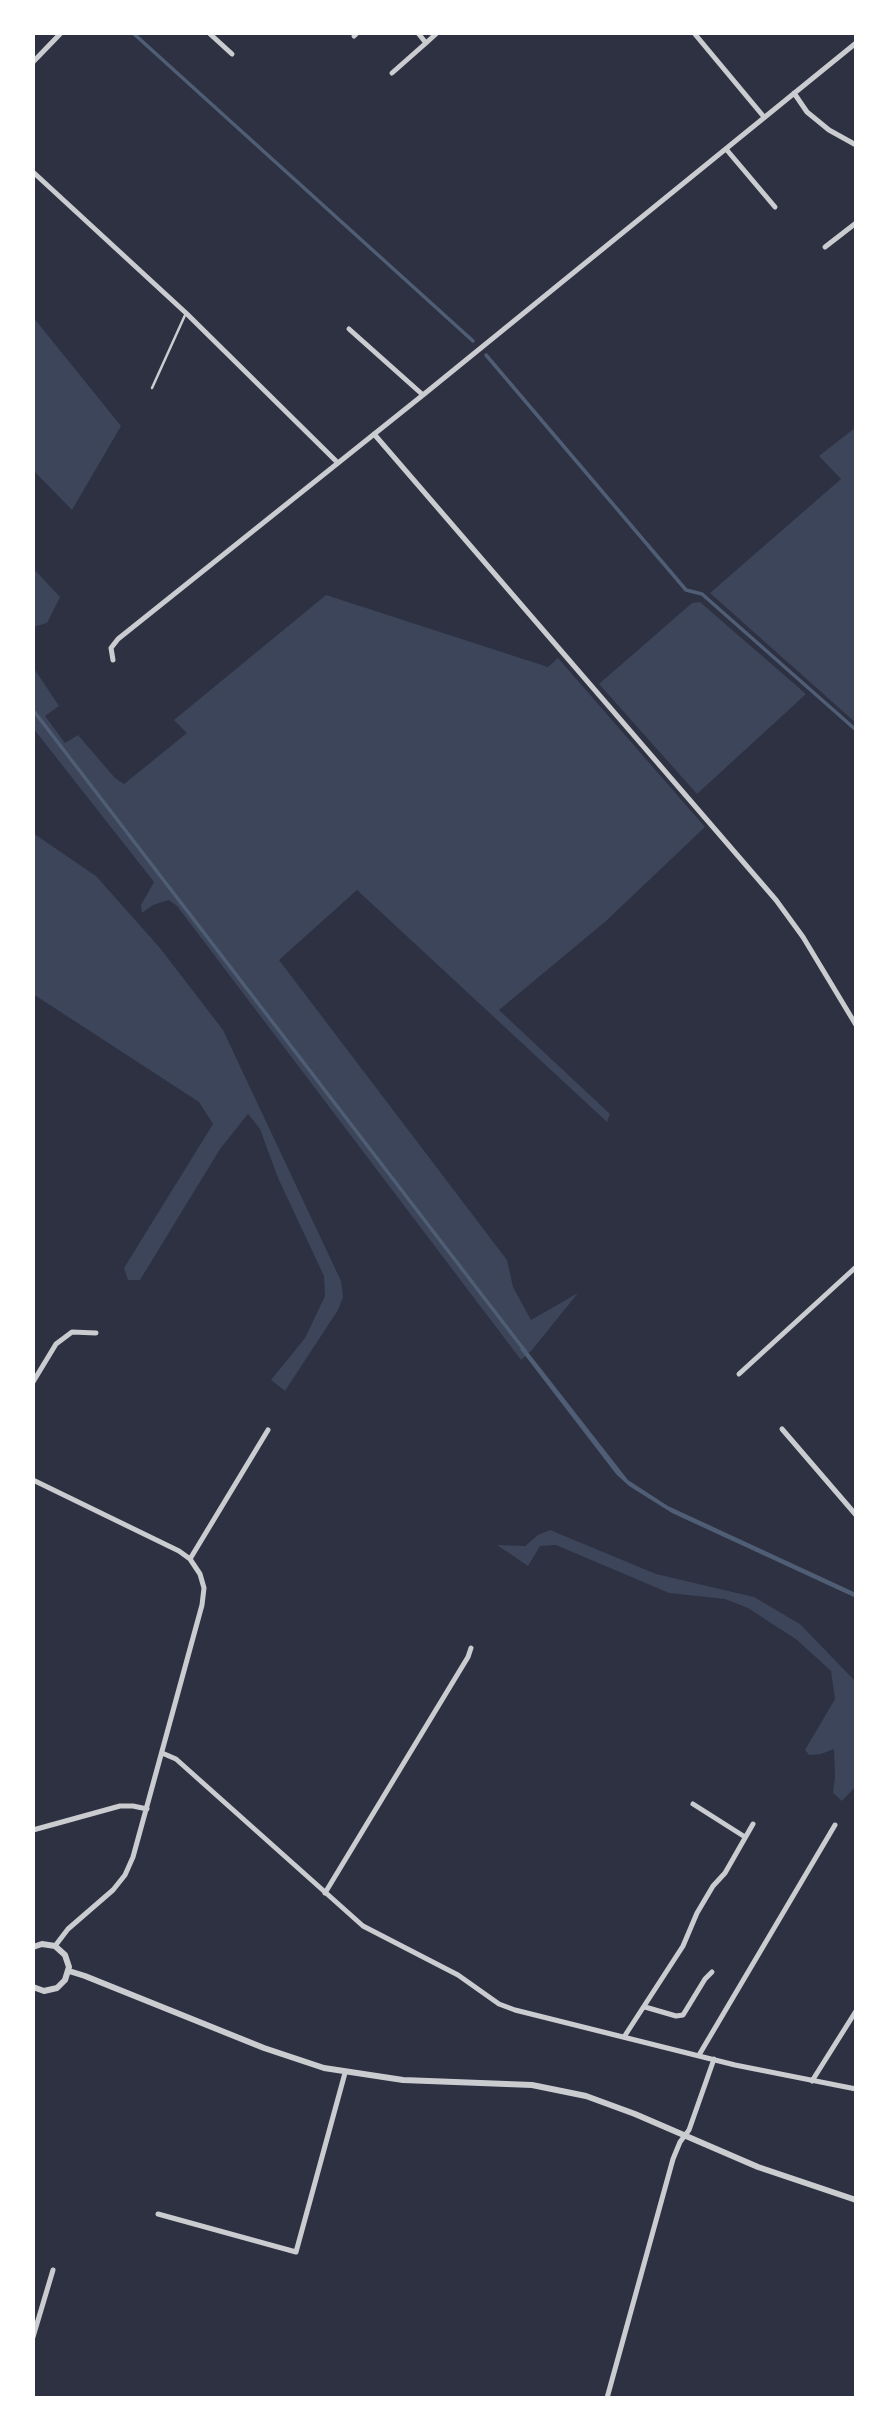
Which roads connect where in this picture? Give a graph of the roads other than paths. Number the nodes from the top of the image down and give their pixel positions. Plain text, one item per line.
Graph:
1 (61, 33) edge
2 (209, 33) edge
3 (418, 33) edge
4 (437, 33) edge
5 (694, 33) edge
6 (426, 43) junction
7 (856, 43) edge
8 (232, 54) dead end
9 (33, 62) edge
10 (392, 73) dead end
11 (794, 93) junction
12 (764, 117) junction
13 (856, 145) edge
14 (726, 149) junction
15 (33, 172) edge
16 (775, 207) dead end
17 (856, 223) edge
18 (825, 247) dead end
19 (186, 313) junction
20 (349, 329) dead end
21 (152, 388) dead end
22 (423, 395) junction
23 (374, 434) junction
24 (337, 462) junction
25 (113, 660) dead end
26 (856, 1025) edge
27 (856, 1267) edge
28 (96, 1333) dead end
29 (739, 1374) dead end
30 (33, 1382) edge
31 (268, 1430) dead end
32 (782, 1430) dead end
33 (33, 1480) edge
34 (856, 1515) edge
35 (190, 1559) junction
36 (471, 1648) dead end
37 (162, 1753) junction
38 (693, 1804) dead end
39 (147, 1809) junction
40 (753, 1824) dead end
41 (835, 1825) dead end
42 (33, 1830) edge
43 (746, 1837) junction
44 (325, 1893) junction
45 (55, 1945) junction
46 (33, 1947) edge
47 (69, 1971) junction
48 (712, 1972) dead end
49 (33, 1987) edge
50 (646, 2007) junction
51 (856, 2011) edge
52 (624, 2037) junction
53 (699, 2056) junction
54 (714, 2059) junction
55 (345, 2073) junction
56 (812, 2081) junction
57 (856, 2089) edge
58 (684, 2136) junction
59 (856, 2200) edge
60 (158, 2214) dead end
61 (52, 2270) dead end
62 (33, 2337) edge
63 (607, 2398) edge

1 - 9 street
2 - 8 street
3 - 6 street
4 - 6 street
5 - 12 street
6 - 10 street
7 - 11 street
11 - 12 street
11 - 13 street
12 - 14 street
14 - 16 street
14 - 22 street
15 - 19 street
17 - 18 street
19 - 21 lane
19 - 24 street
20 - 22 street
22 - 23 street
23 - 24 street
23 - 26 street
24 - 25 street
27 - 29 street
28 - 30 street
31 - 35 street
32 - 34 street
33 - 35 street
35 - 37 street
36 - 44 street
37 - 39 street
37 - 44 street
38 - 43 street
39 - 42 street
39 - 45 street
40 - 43 street
41 - 53 street
43 - 50 street
44 - 52 street
45 - 46 street
45 - 47 street
47 - 49 street
47 - 55 street
48 - 50 street
50 - 52 street
51 - 56 street
52 - 53 street
53 - 54 street
54 - 56 street
54 - 58 street
55 - 58 street
55 - 60 street
56 - 57 street
58 - 59 street
58 - 63 street
61 - 62 street

